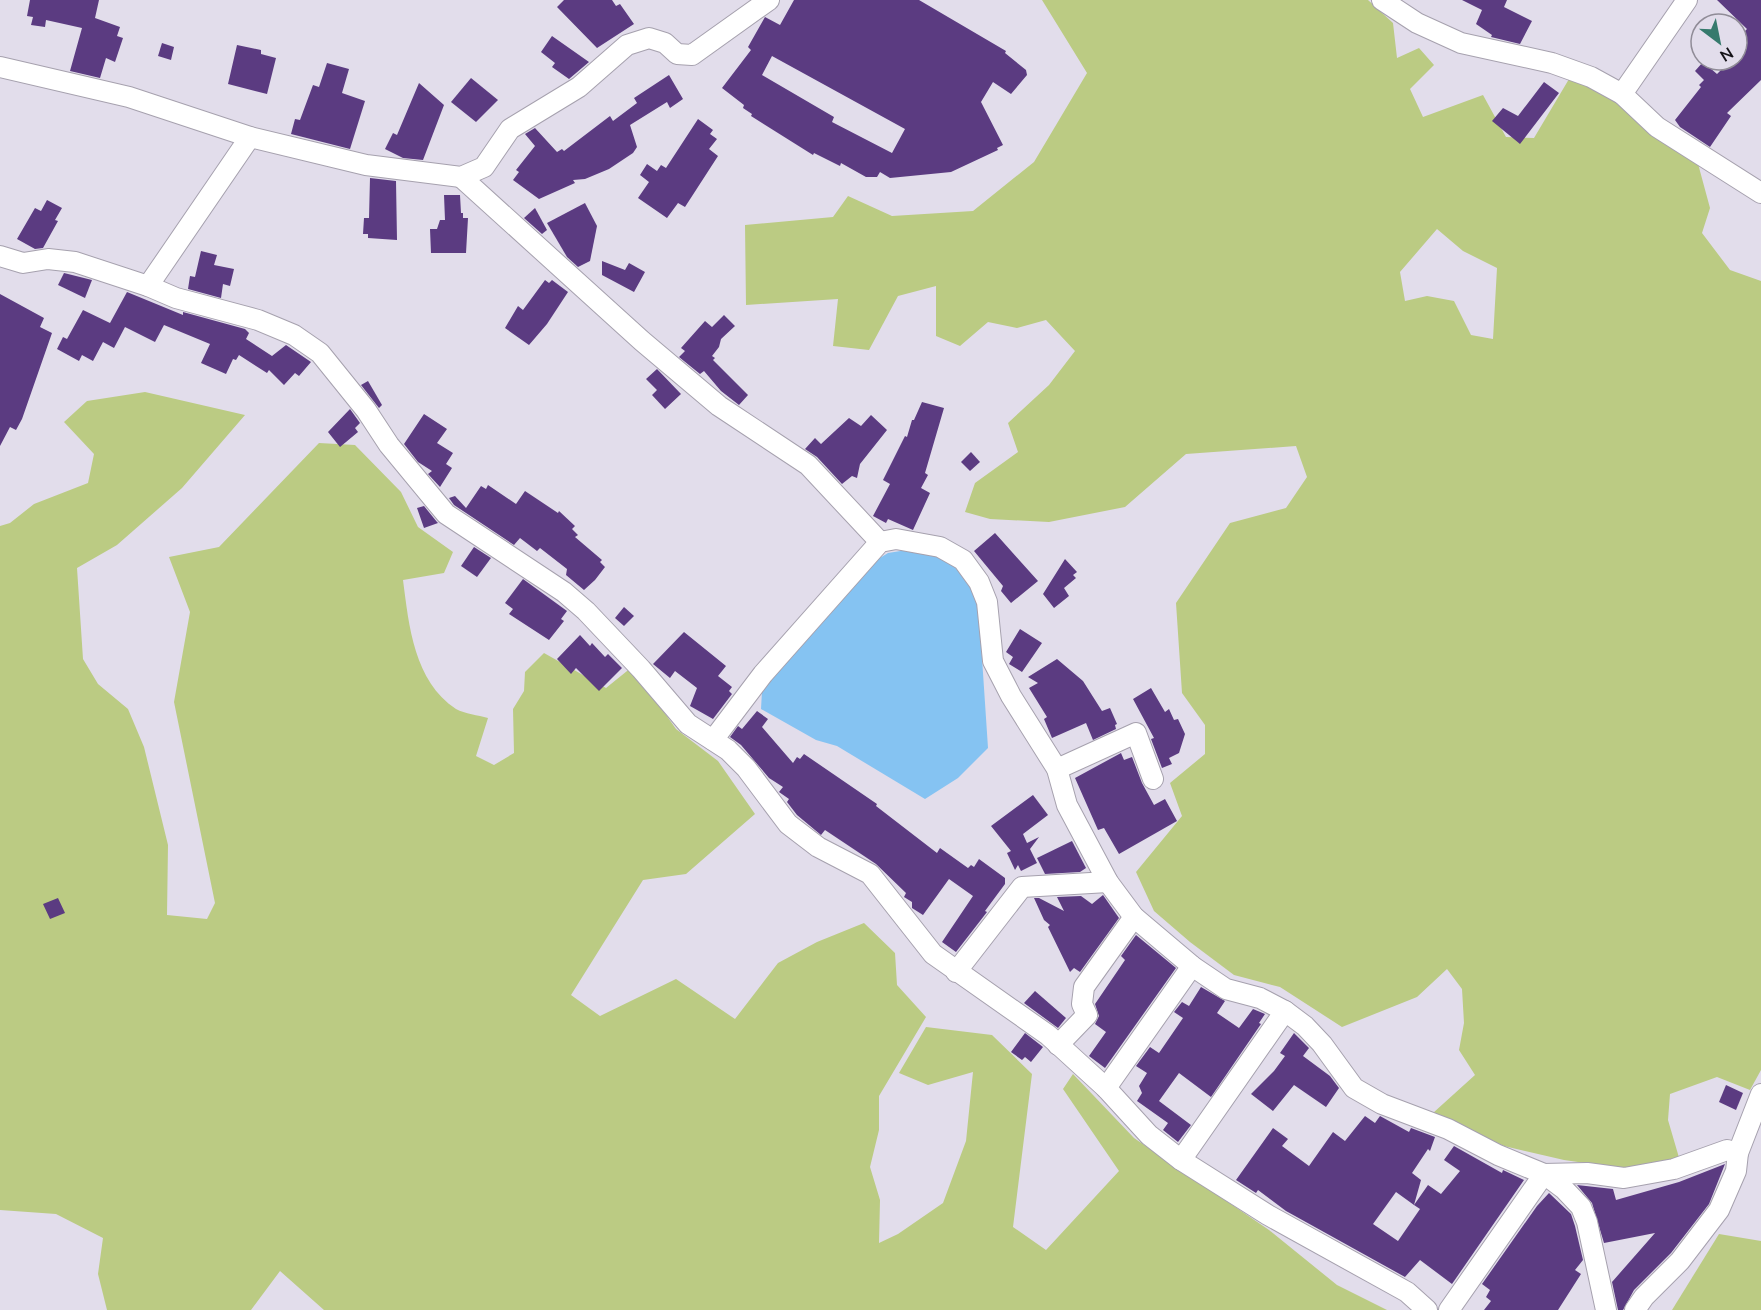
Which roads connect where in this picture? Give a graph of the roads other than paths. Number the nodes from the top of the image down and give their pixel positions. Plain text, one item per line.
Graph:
1 (769, 0) edge
2 (1382, 0) edge
3 (1688, 0) edge
4 (0, 67) edge
5 (1622, 94) junction
6 (250, 137) junction
7 (460, 177) junction
8 (1761, 193) edge
9 (0, 256) edge
10 (148, 286) junction
11 (880, 542) junction
12 (713, 740) junction
13 (1057, 770) junction
14 (1153, 779) dead end
15 (1108, 882) junction
16 (1134, 917) junction
17 (1192, 966) junction
18 (956, 972) junction
19 (1285, 1011) junction
20 (1058, 1045) junction
21 (1106, 1088) junction
22 (1761, 1094) edge
23 (1738, 1153) junction
24 (1181, 1160) junction
25 (1544, 1174) junction
26 (1427, 1310) edge
27 (1449, 1310) edge
28 (1606, 1310) edge
29 (1635, 1310) edge

1 - 7 street
2 - 5 street
3 - 5 street
4 - 6 street
5 - 8 street
6 - 7 street
6 - 10 street
7 - 11 street
9 - 10 street
10 - 12 street
11 - 12 street
11 - 13 street
12 - 18 street
13 - 14 street
13 - 15 street
15 - 16 street
15 - 18 street
16 - 17 street
16 - 20 street
17 - 19 street
17 - 21 street
18 - 20 street
19 - 24 street
19 - 25 street
20 - 21 street
21 - 24 street
22 - 23 street
23 - 25 street
23 - 29 street
24 - 26 street
25 - 27 street
25 - 28 street

